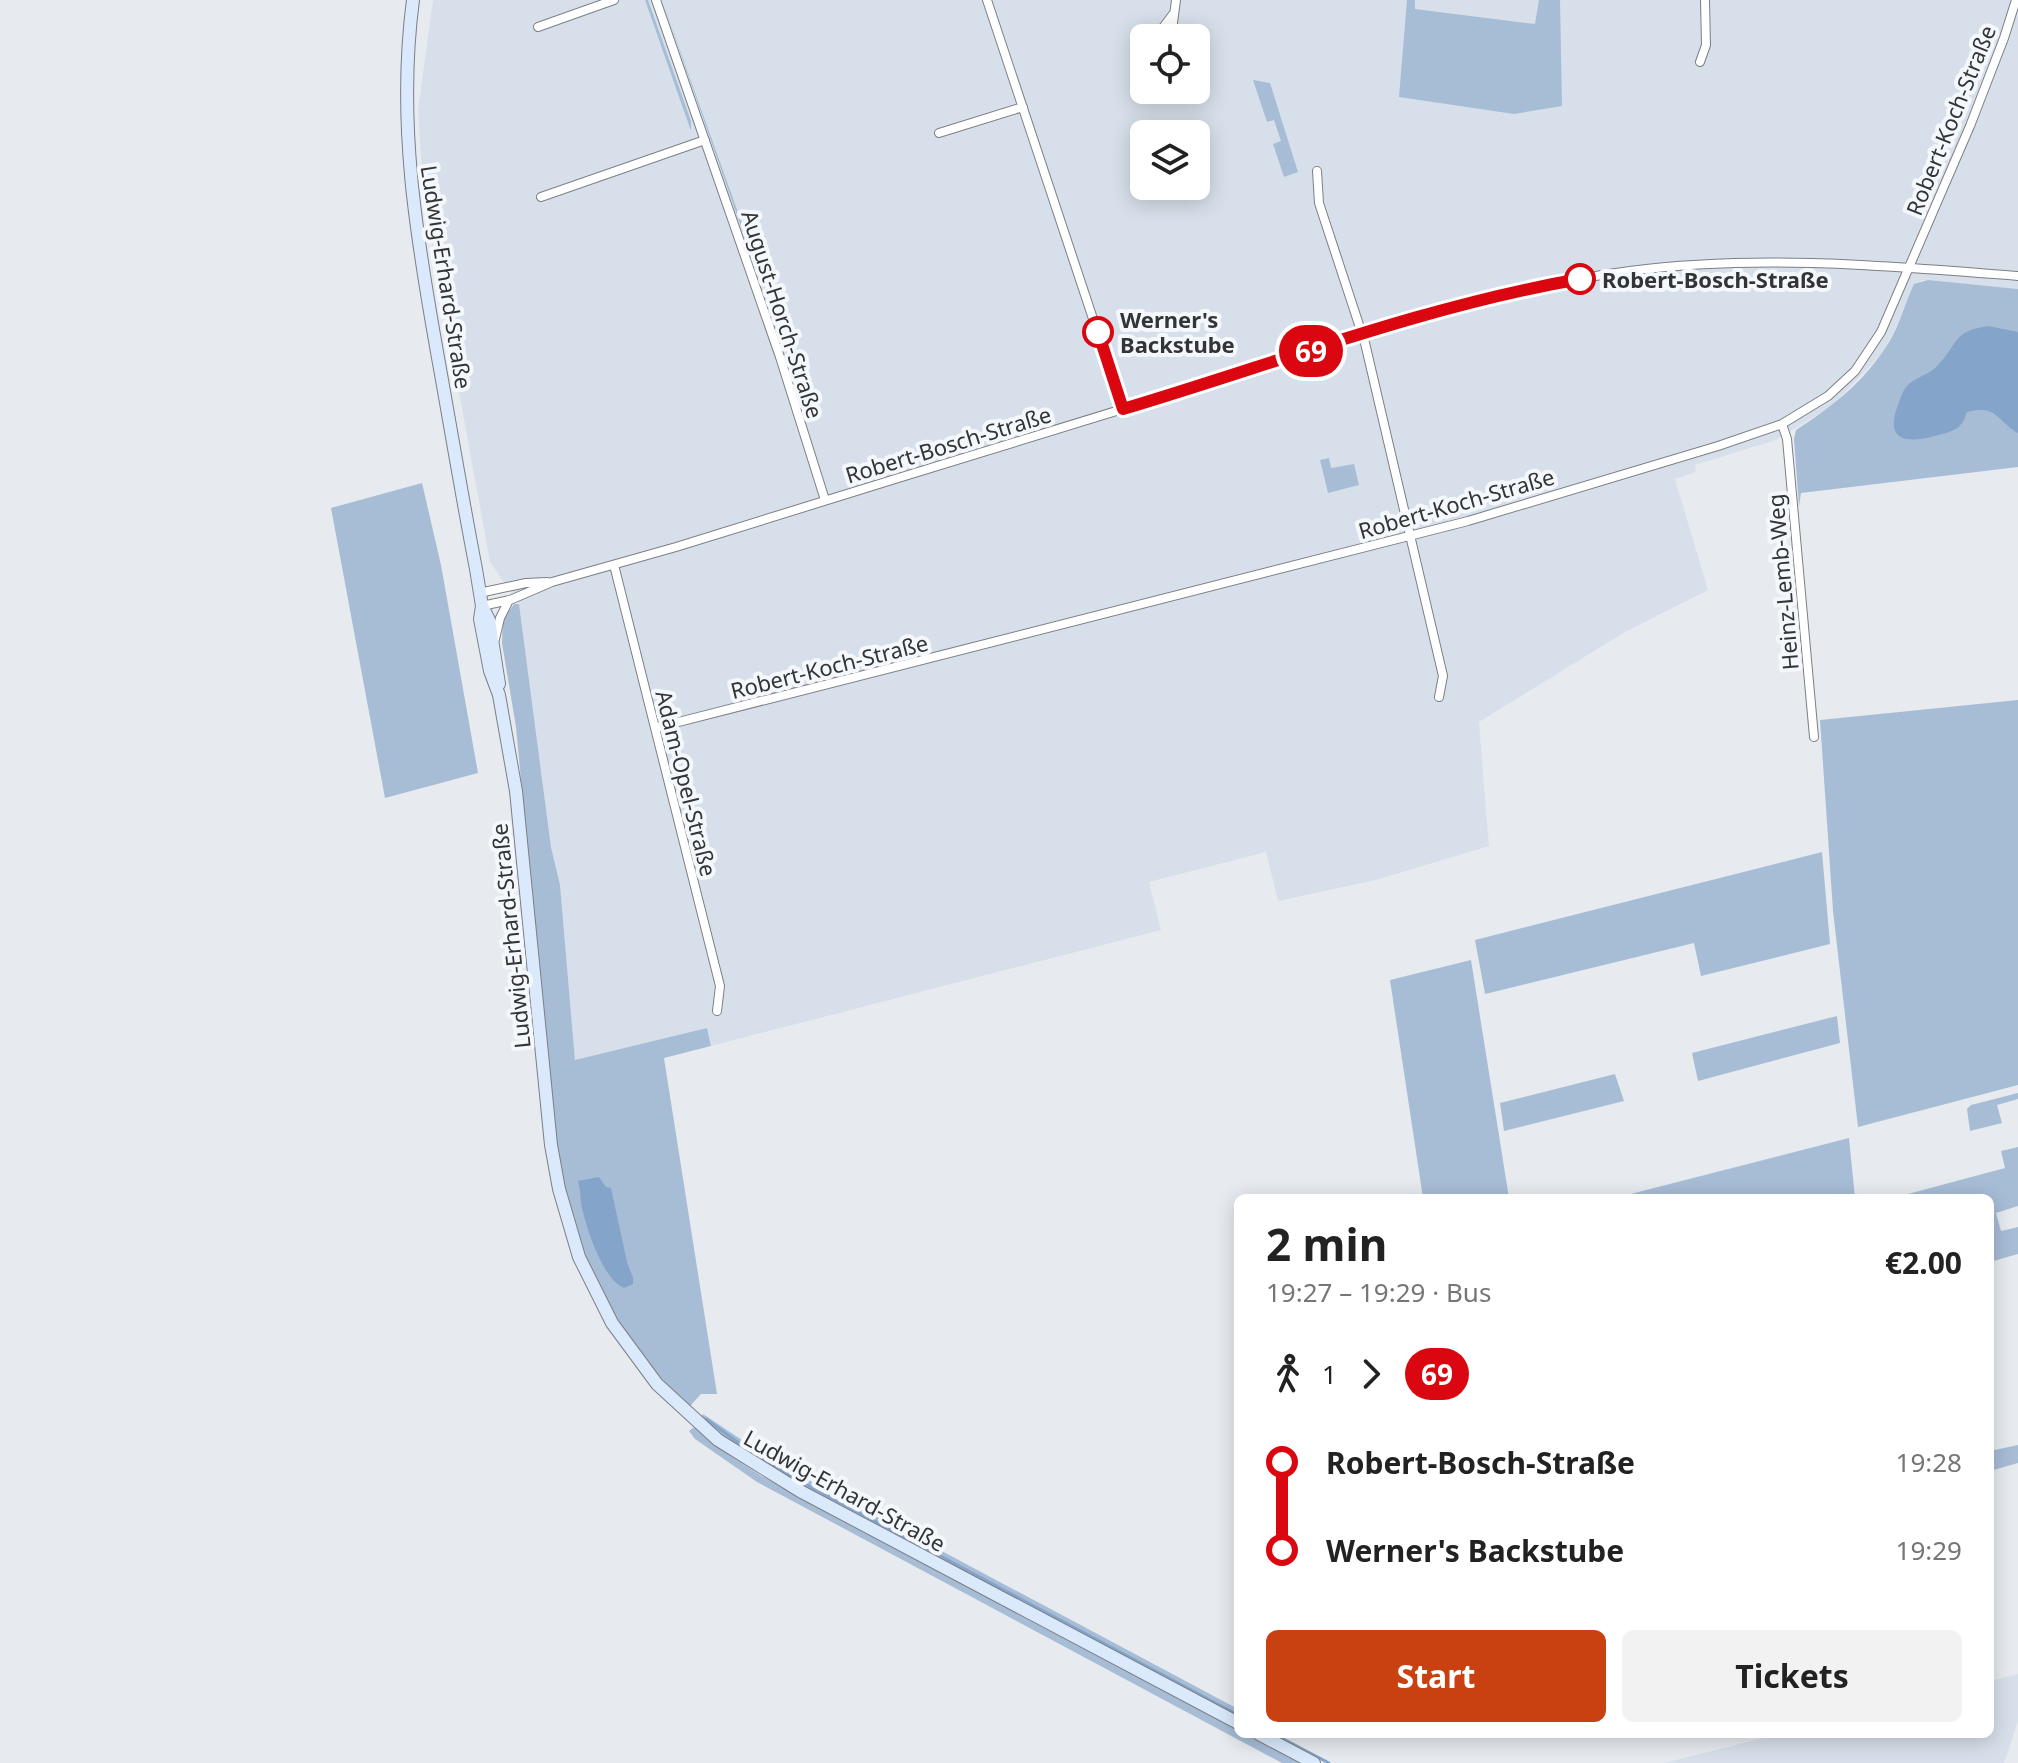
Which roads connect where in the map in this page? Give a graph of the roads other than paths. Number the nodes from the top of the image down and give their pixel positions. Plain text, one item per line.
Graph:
1 (413, 0) edge
2 (614, 0) edge
3 (656, 0) edge
4 (987, 0) edge
5 (1176, 0) edge
6 (1705, 0) edge
7 (2016, 0) edge
8 (1175, 12) junction
9 (1166, 24) edge
10 (1173, 24) edge
11 (538, 27) dead end
12 (1700, 62) dead end
13 (1023, 107) junction
14 (939, 133) dead end
15 (705, 140) junction
16 (1317, 171) dead end
17 (541, 197) dead end
18 (1910, 268) junction
19 (2018, 276) edge
20 (1362, 335) junction
21 (1123, 409) junction
22 (1782, 424) junction
23 (825, 500) junction
24 (1409, 536) junction
25 (614, 565) junction
26 (552, 582) junction
27 (480, 600) junction
28 (510, 600) junction
29 (494, 644) junction
30 (499, 695) junction
31 (1439, 697) dead end
32 (655, 728) junction
33 (1814, 737) dead end
34 (717, 1011) dead end
35 (1234, 1721) edge
36 (1267, 1738) edge
37 (1314, 1763) edge

1 - 27 main road, Ludwig-Erhard-Straße
2 - 11 street
3 - 15 street, August-Horch-Straße
4 - 13 street
5 - 8 street
6 - 12 street
7 - 18 street, Robert-Koch-Straße
8 - 9 street
8 - 10 street
13 - 14 street
13 - 21 street
15 - 17 street
15 - 23 street, August-Horch-Straße
16 - 20 street
18 - 19 street, Robert-Bosch-Straße
18 - 20 street, Robert-Bosch-Straße
18 - 22 street, Robert-Koch-Straße
20 - 21 street, Robert-Bosch-Straße
20 - 24 street
21 - 23 street, Robert-Bosch-Straße
22 - 24 street, Robert-Koch-Straße
22 - 33 street, Heinz-Lemb-Weg
23 - 25 street, Robert-Bosch-Straße
24 - 31 street
24 - 32 street, Robert-Koch-Straße
25 - 26 street, Robert-Bosch-Straße
25 - 32 street, Adam-Opel-Straße
26 - 27 street, Robert-Bosch-Straße
26 - 28 street, Robert-Bosch-Straße
27 - 28 street, Robert-Bosch-Straße
27 - 29 main road, Ludwig-Erhard-Straße
27 - 30 main road, Ludwig-Erhard-Straße
28 - 29 street
29 - 30 main road, Ludwig-Erhard-Straße
30 - 35 main road, Ludwig-Erhard-Straße
32 - 34 street, Adam-Opel-Straße
36 - 37 main road

